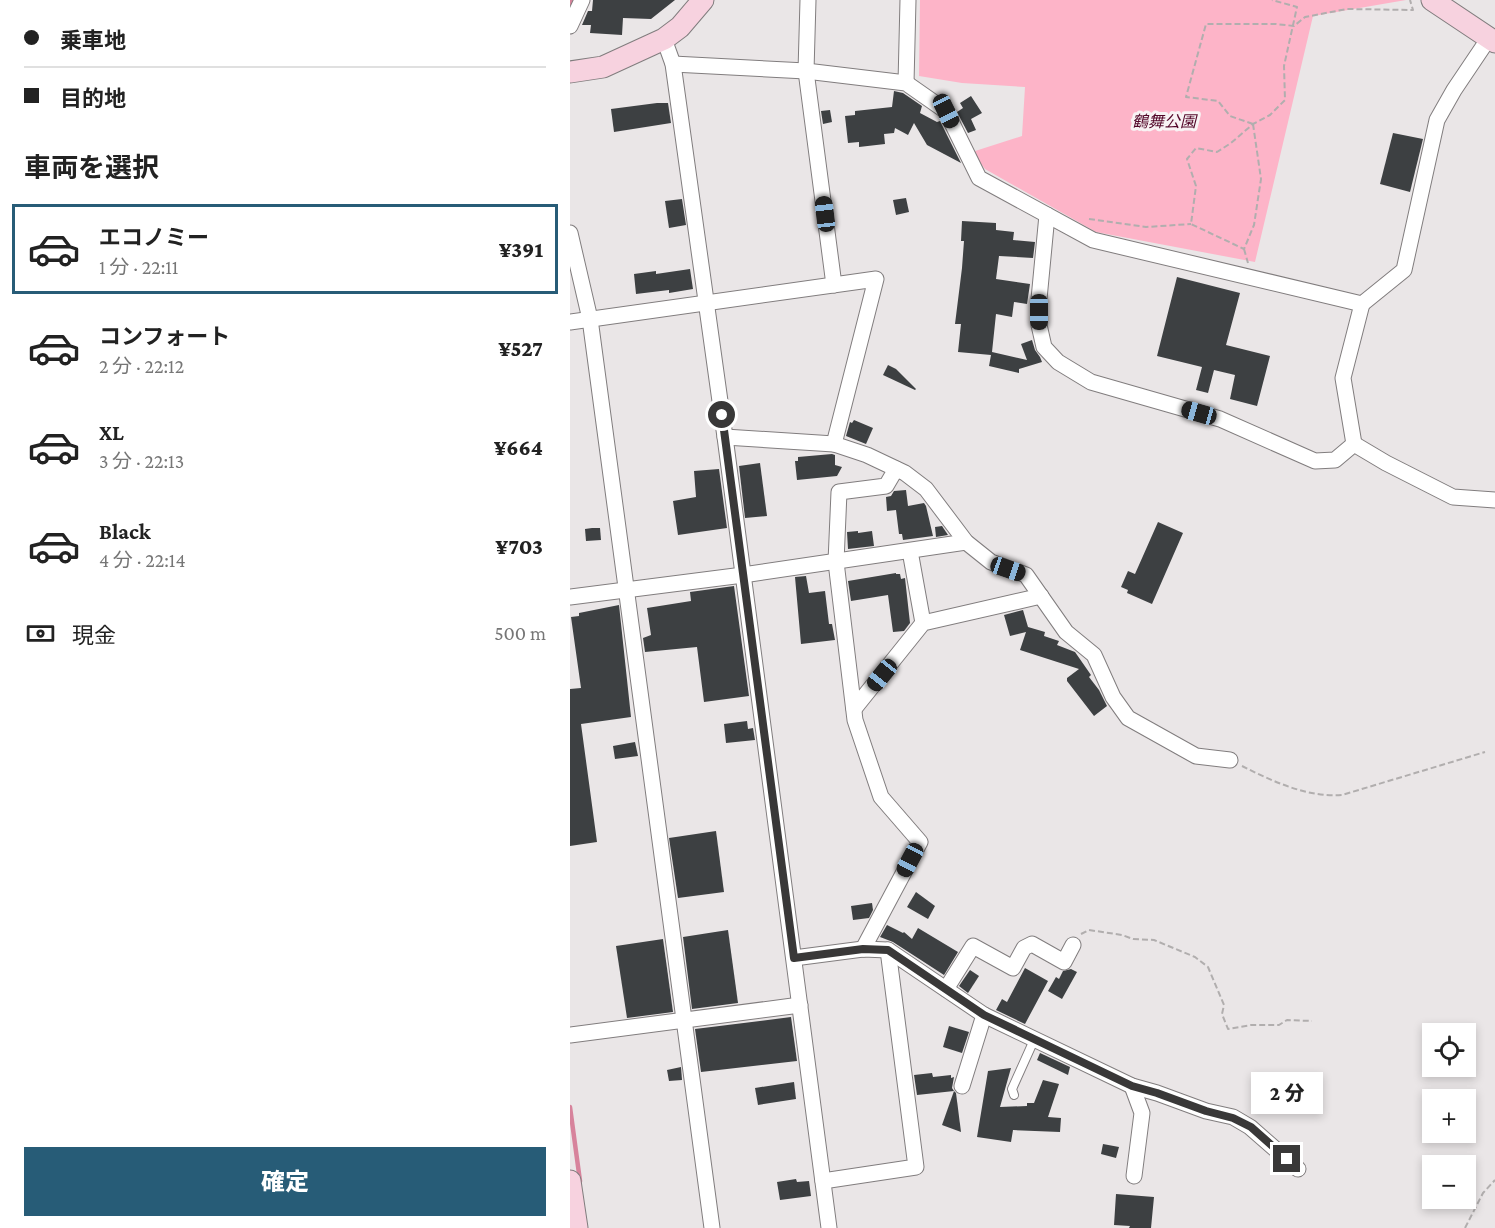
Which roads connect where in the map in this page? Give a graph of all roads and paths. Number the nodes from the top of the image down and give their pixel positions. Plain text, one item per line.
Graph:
1 (582, 0) edge
2 (704, 0) edge
3 (808, 0) edge
4 (908, 0) edge
5 (1272, 0) edge
6 (1410, 0) edge
7 (1432, 0) edge
8 (570, 26) edge
9 (1294, 26) junction
10 (664, 39) junction
11 (1492, 40) edge
12 (673, 64) junction
13 (806, 71) junction
14 (570, 72) edge
15 (906, 83) junction
16 (1253, 124) junction
17 (1047, 215) junction
18 (1080, 219) dead end
19 (1191, 224) junction
20 (570, 233) edge
21 (834, 285) junction
22 (706, 303) junction
23 (1362, 304) junction
24 (590, 319) junction
25 (570, 322) edge
26 (725, 437) junction
27 (834, 444) junction
28 (1354, 444) junction
29 (896, 469) junction
30 (1495, 500) edge
31 (966, 542) junction
32 (910, 551) junction
33 (836, 562) junction
34 (743, 575) junction
35 (626, 590) junction
36 (1041, 596) junction
37 (570, 597) edge
38 (923, 623) junction
39 (854, 709) junction
40 (1485, 752) dead end
41 (1230, 760) joint
42 (1073, 945) joint
43 (863, 949) junction
44 (888, 950) junction
45 (794, 958) junction
46 (946, 989) junction
47 (800, 1005) junction
48 (984, 1015) junction
49 (683, 1020) junction
50 (1312, 1021) dead end
51 (570, 1035) edge
52 (1034, 1040) junction
53 (962, 1086) dead end
54 (1132, 1086) junction
55 (1014, 1095) dead end
56 (1298, 1169) dead end
57 (1134, 1176) dead end
58 (1495, 1180) edge
59 (570, 1181) edge
60 (823, 1181) junction
61 (577, 1228) edge
62 (712, 1228) edge
63 (829, 1228) edge
64 (1465, 1228) edge

1 - 8 street
2 - 10 street
3 - 13 street
4 - 15 street
5 - 9 path
6 - 9 path
7 - 11 street
9 - 16 path
9 - 16 path
10 - 12 street
10 - 14 street
11 - 23 street
12 - 13 street
12 - 22 street
13 - 15 street
13 - 21 street
15 - 17 street
16 - 19 path
16 - 19 path
17 - 23 street
17 - 28 street
18 - 19 path
20 - 24 street
21 - 22 street
21 - 27 street
22 - 24 street
22 - 26 street
23 - 28 street
24 - 25 street
24 - 35 street
26 - 27 street
26 - 34 street
27 - 29 street
28 - 30 street
29 - 31 street
29 - 33 street
31 - 32 street
31 - 36 street
32 - 33 street
32 - 38 street
33 - 34 street
33 - 39 street
34 - 35 street
34 - 45 street
35 - 37 street
35 - 49 street
36 - 38 street
36 - 41 street
38 - 39 street
39 - 43 street
40 - 41 path
42 - 46 street
42 - 50 path
43 - 44 street
43 - 45 street
44 - 46 street
44 - 60 street
45 - 47 street
46 - 48 street
47 - 49 street
47 - 60 street
48 - 52 street
48 - 53 street
49 - 51 street
49 - 62 street
52 - 54 street
52 - 55 lane
54 - 56 street
54 - 57 street
58 - 64 path
59 - 61 street
60 - 63 street

